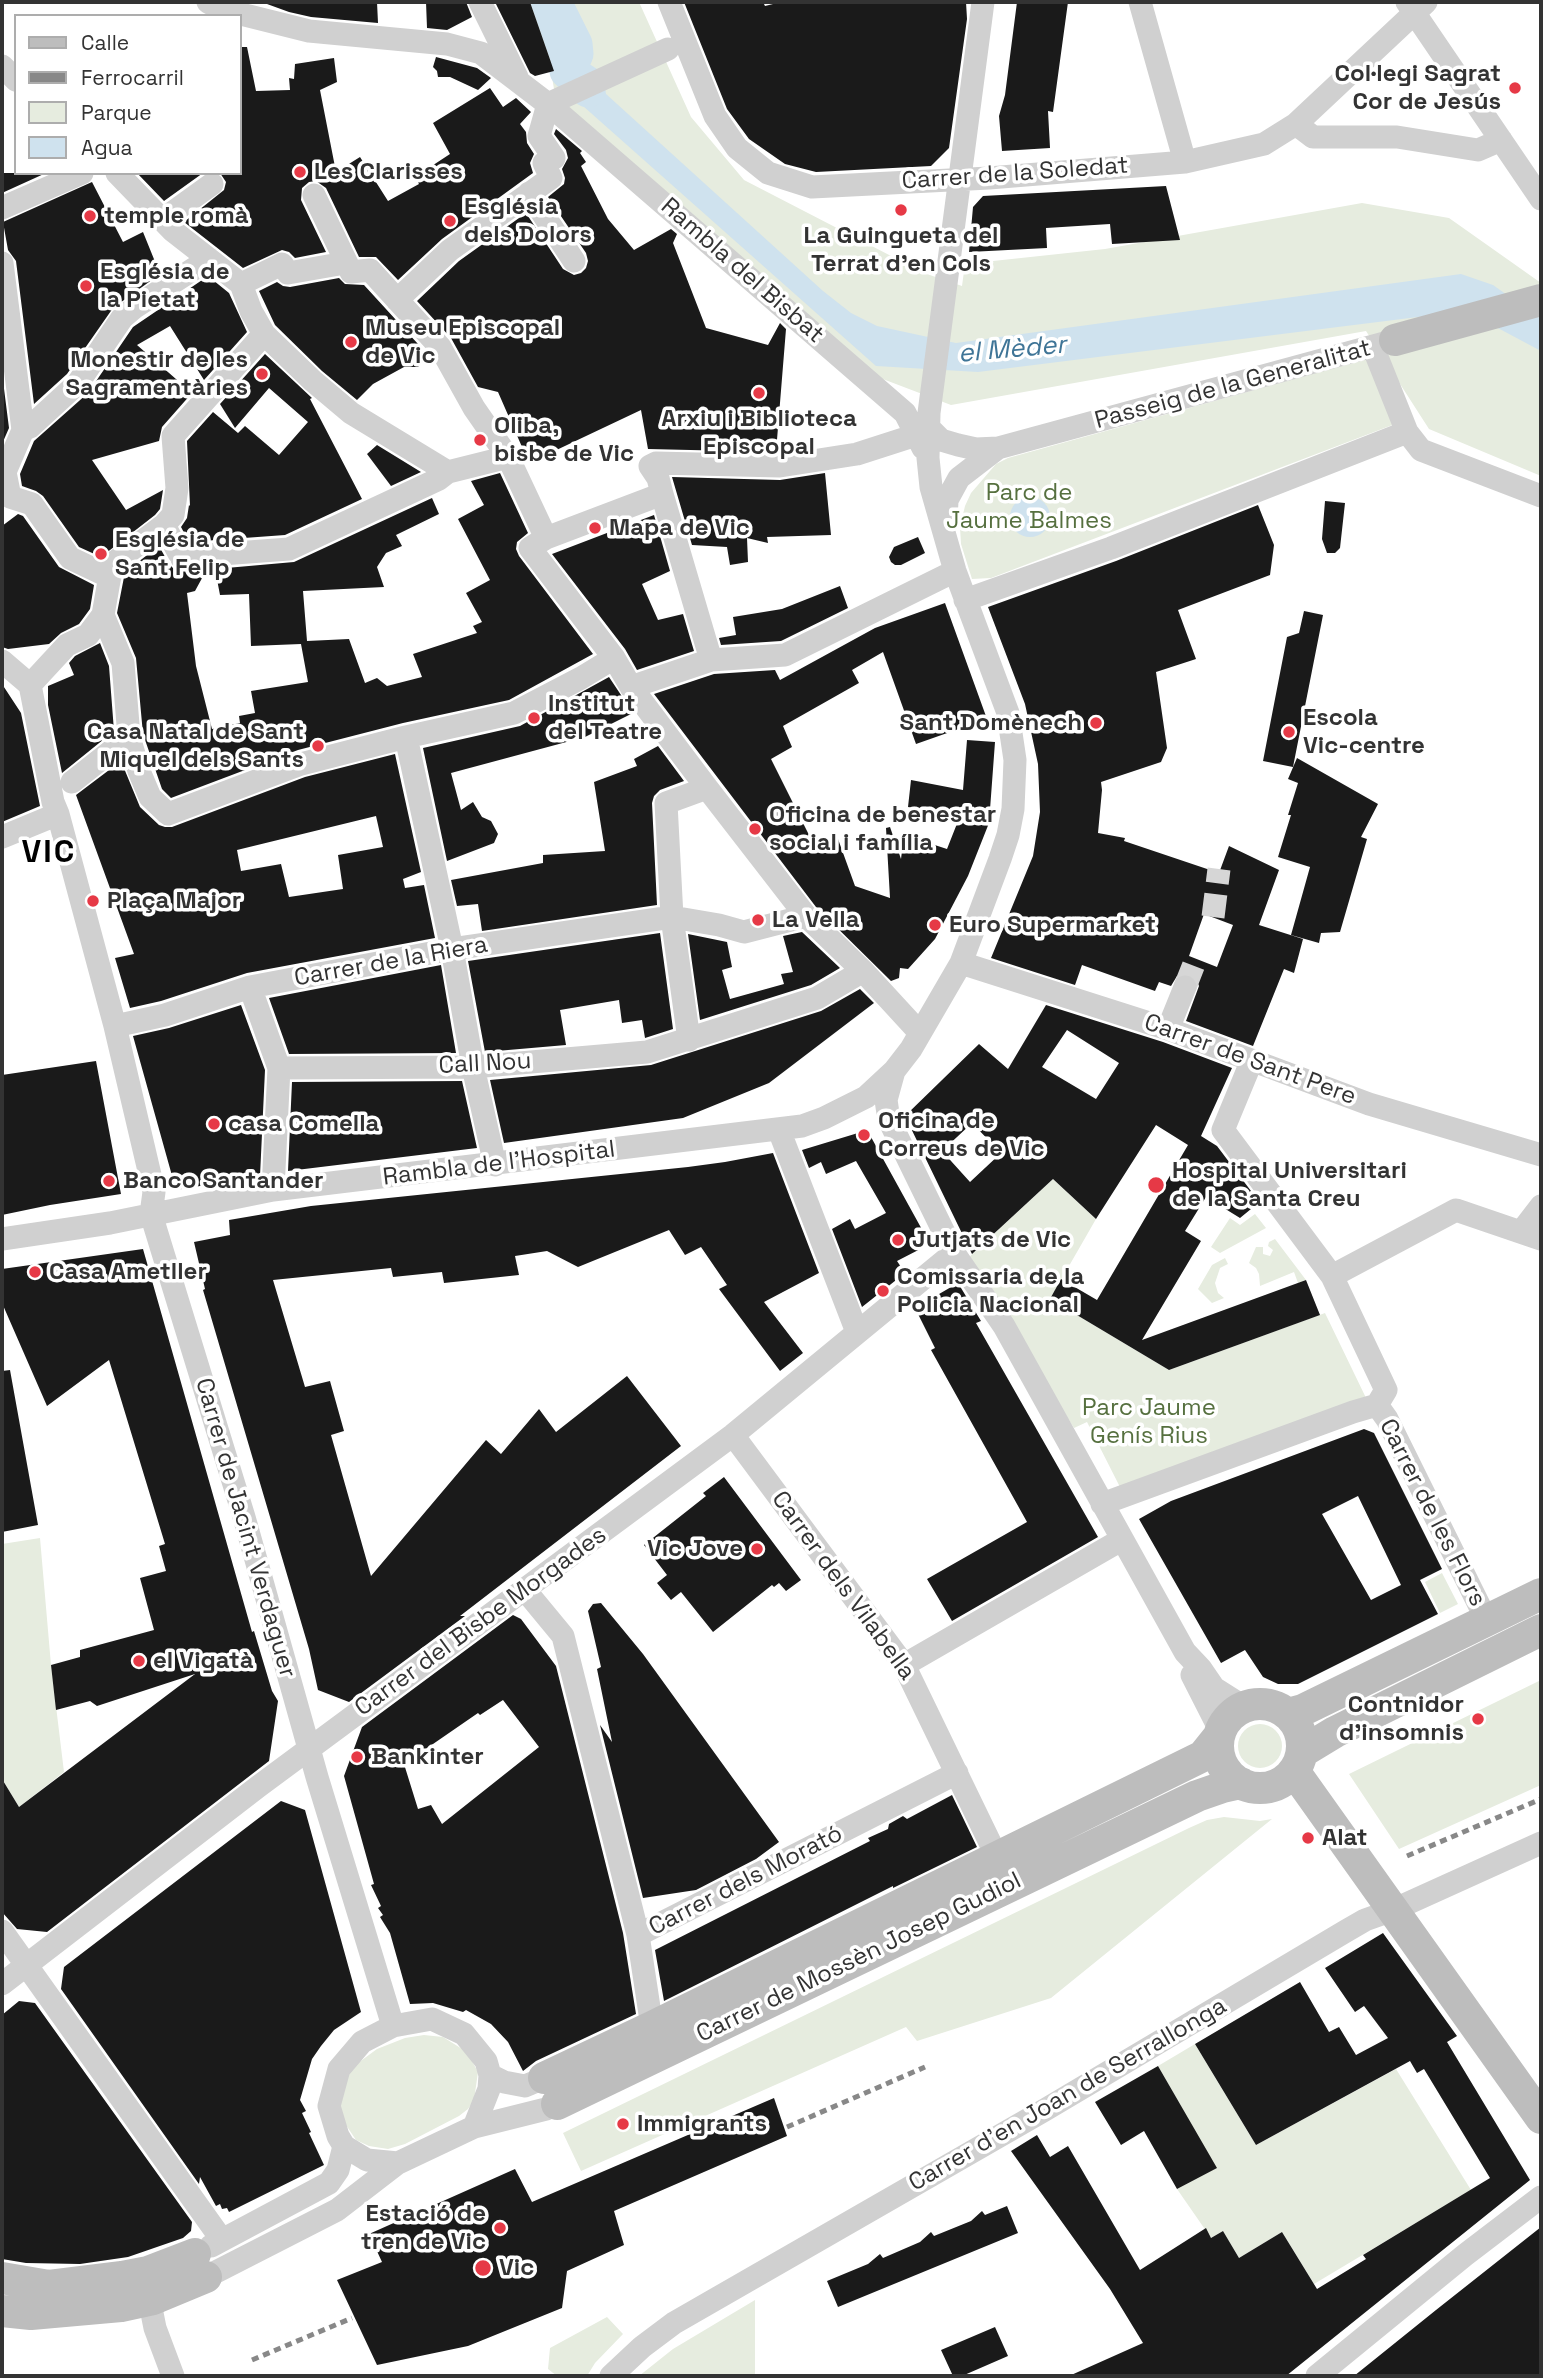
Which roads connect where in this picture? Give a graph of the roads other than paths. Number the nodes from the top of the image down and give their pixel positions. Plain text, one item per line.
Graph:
1 (208, 2) edge
2 (481, 2) edge
3 (669, 2) edge
4 (983, 2) edge
5 (1140, 2) edge
6 (1416, 5) edge
7 (241, 14) edge
8 (242, 14) edge
9 (668, 49) dead end
10 (518, 79) junction
11 (544, 100) junction
12 (1296, 124) junction
13 (1501, 140) junction
14 (1185, 162) junction
15 (77, 175) edge
16 (119, 175) edge
17 (961, 179) junction
18 (212, 184) dead end
19 (529, 193) junction
20 (314, 195) dead end
21 (1541, 199) edge
22 (2, 208) edge
23 (162, 220) junction
24 (209, 259) junction
25 (575, 261) dead end
26 (2, 263) edge
27 (345, 263) junction
28 (241, 284) junction
29 (397, 300) junction
30 (1541, 300) edge
31 (264, 334) junction
32 (1384, 343) junction
33 (924, 425) junction
34 (23, 430) junction
35 (1406, 432) junction
36 (999, 448) junction
37 (508, 457) junction
38 (928, 458) joint
39 (448, 472) junction
40 (1541, 496) edge
41 (664, 502) junction
42 (6, 503) edge
43 (164, 525) junction
44 (546, 538) junction
45 (945, 541) junction
46 (955, 571) junction
47 (110, 577) junction
48 (965, 600) junction
49 (103, 615) junction
50 (614, 658) junction
51 (711, 660) junction
52 (2, 661) edge
53 (30, 685) junction
54 (631, 687) junction
55 (129, 737) junction
56 (406, 737) junction
57 (61, 786) junction
58 (707, 788) junction
59 (58, 814) junction
60 (2, 837) edge
61 (806, 916) junction
62 (672, 917) junction
63 (452, 949) junction
64 (961, 963) junction
65 (863, 971) junction
66 (250, 987) junction
67 (1185, 987) tunnel mouth
68 (115, 1026) junction
69 (1168, 1029) junction
70 (920, 1033) junction
71 (689, 1040) junction
72 (1252, 1060) junction
73 (279, 1068) junction
74 (473, 1068) junction
75 (894, 1072) junction
76 (845, 1109) junction
77 (889, 1120) junction
78 (779, 1130) junction
79 (1541, 1155) edge
80 (495, 1165) junction
81 (273, 1190) junction
82 (1541, 1206) edge
83 (151, 1214) junction
84 (1531, 1236) edge
85 (2, 1239) edge
86 (954, 1253) junction
87 (1332, 1276) junction
88 (857, 1332) junction
89 (1377, 1405) junction
90 (733, 1435) junction
91 (1102, 1504) junction
92 (1121, 1540) junction
93 (525, 1590) junction
94 (1541, 1594) edge
95 (1487, 1621) junction
96 (1541, 1630) edge
97 (1185, 1652) junction
98 (904, 1665) junction
99 (1244, 1707) junction
100 (1288, 1714) junction
101 (1220, 1734) junction
102 (310, 1749) junction
103 (1298, 1762) junction
104 (957, 1773) junction
105 (1241, 1783) junction
106 (1541, 1843) edge
107 (997, 1857) junction
108 (1393, 1910) junction
109 (2, 1931) edge
110 (638, 1936) junction
111 (27, 1965) junction
112 (2, 1984) edge
113 (393, 2026) junction
114 (652, 2027) junction
115 (490, 2075) junction
116 (550, 2091) junction
117 (1541, 2118) edge
118 (474, 2127) junction
119 (344, 2146) junction
120 (398, 2163) junction
121 (1541, 2197) edge
122 (208, 2257) junction
123 (2, 2278) edge
124 (153, 2299) junction
125 (2, 2311) edge
126 (173, 2376) edge
127 (611, 2376) edge
128 (1317, 2376) edge

1 - 7 street, Rambla del Bisbat
2 - 10 street
3 - 17 street, Carrer de la Soledat
4 - 17 street
5 - 14 street
6 - 12 street, Carrer de la Soledat
6 - 13 street
8 - 10 street, Rambla del Bisbat
9 - 11 street
10 - 11 street, Rambla del Bisbat
11 - 19 street
11 - 33 street, Rambla del Bisbat
12 - 13 street
12 - 14 street, Carrer de la Soledat
13 - 21 street
14 - 17 street, Carrer de la Soledat
15 - 22 street
16 - 23 street
17 - 33 street
18 - 23 street
19 - 25 street
19 - 29 street
20 - 27 street
23 - 24 street
24 - 28 street
24 - 34 street
26 - 34 street
27 - 28 street
27 - 29 street
28 - 31 street
29 - 37 street
30 - 32 street, Passeig de la Generalitat
31 - 39 street
31 - 43 street
32 - 35 street
32 - 36 street, Passeig de la Generalitat
33 - 36 street, Passeig de la Generalitat
33 - 38 street, Rambla del Bisbat
33 - 41 street
34 - 42 street
35 - 40 street
35 - 48 street
36 - 45 street
37 - 39 street
37 - 44 street
38 - 45 street, Rambla de l'Hospital
39 - 43 street
41 - 44 street
41 - 51 street
42 - 47 street
43 - 47 street
44 - 50 street
45 - 46 street, Rambla de l'Hospital
46 - 48 street, Rambla de l'Hospital
46 - 51 street
47 - 49 street
48 - 64 street, Rambla de l'Hospital
49 - 53 street
49 - 55 street
50 - 54 street
50 - 56 street
51 - 54 street
52 - 53 street
53 - 57 street
54 - 58 street
55 - 56 street
55 - 57 street
56 - 63 street
57 - 59 street
58 - 61 street
58 - 62 street
59 - 60 street
59 - 68 street
61 - 62 street, Carrer de la Riera
61 - 65 street
62 - 63 street, Carrer de la Riera
62 - 71 street
63 - 66 street, Carrer de la Riera
63 - 74 street
64 - 69 street, Carrer de Sant Pere
64 - 70 street, Rambla de l'Hospital
65 - 70 street
65 - 71 street, Call Nou
66 - 68 street, Carrer de la Riera
66 - 73 street
67 - 69 street
68 - 83 street, Carrer de Jacint Verdaguer
69 - 72 street, Carrer de Sant Pere
70 - 75 street, Rambla de l'Hospital
71 - 74 street, Call Nou
72 - 79 street, Carrer de Sant Pere
72 - 87 street
73 - 74 street, Call Nou
73 - 81 street
74 - 80 street
75 - 76 street, Rambla de l'Hospital
75 - 77 street, Rambla de l'Hospital
76 - 77 street
76 - 78 street, Rambla de l'Hospital
77 - 86 street
78 - 80 street, Rambla de l'Hospital
78 - 88 street
80 - 81 street, Rambla de l'Hospital
81 - 83 street, Rambla de l'Hospital
82 - 84 street
83 - 85 street, Rambla de l'Hospital
83 - 102 street, Carrer de Jacint Verdaguer
84 - 87 street
86 - 88 street, Carrer del Bisbe Morgades
86 - 91 street
87 - 89 street
88 - 90 street, Carrer del Bisbe Morgades
89 - 91 street
89 - 95 street, Carrer de les Flors
90 - 93 street, Carrer del Bisbe Morgades
90 - 98 street, Carrer dels Vilabella
91 - 92 street
92 - 97 street
92 - 98 street
93 - 102 street, Carrer del Bisbe Morgades
93 - 110 street, Carrer dels Morató
94 - 95 street
95 - 100 street
96 - 103 street
97 - 99 street
97 - 101 street
98 - 104 street, Carrer dels Vilabella
99 - 100 street
99 - 101 street
100 - 103 street
101 - 105 street
101 - 107 street, Carrer de Mossèn Josep Gudiol
102 - 111 street, Carrer del Bisbe Morgades
102 - 113 street, Carrer de Jacint Verdaguer
103 - 105 street
103 - 108 street
104 - 107 street, Carrer dels Vilabella
104 - 110 street, Carrer dels Morató
105 - 116 street, Carrer de Mossèn Josep Gudiol
106 - 108 street, Carrer d'en Joan de Serrallonga
107 - 114 street, Carrer de Mossèn Josep Gudiol
108 - 117 street
108 - 127 street, Carrer d'en Joan de Serrallonga
109 - 111 street
110 - 114 street
111 - 112 street, Carrer del Bisbe Morgades
111 - 122 street
113 - 115 street
113 - 119 street
114 - 116 street, Carrer de Mossèn Josep Gudiol
115 - 116 street, Carrer de Mossèn Josep Gudiol
115 - 118 street
116 - 118 street, Carrer de Mossèn Josep Gudiol
118 - 120 street
119 - 120 street
119 - 122 street
120 - 122 street
121 - 128 street
122 - 123 street
122 - 124 street
124 - 125 street
124 - 126 street

